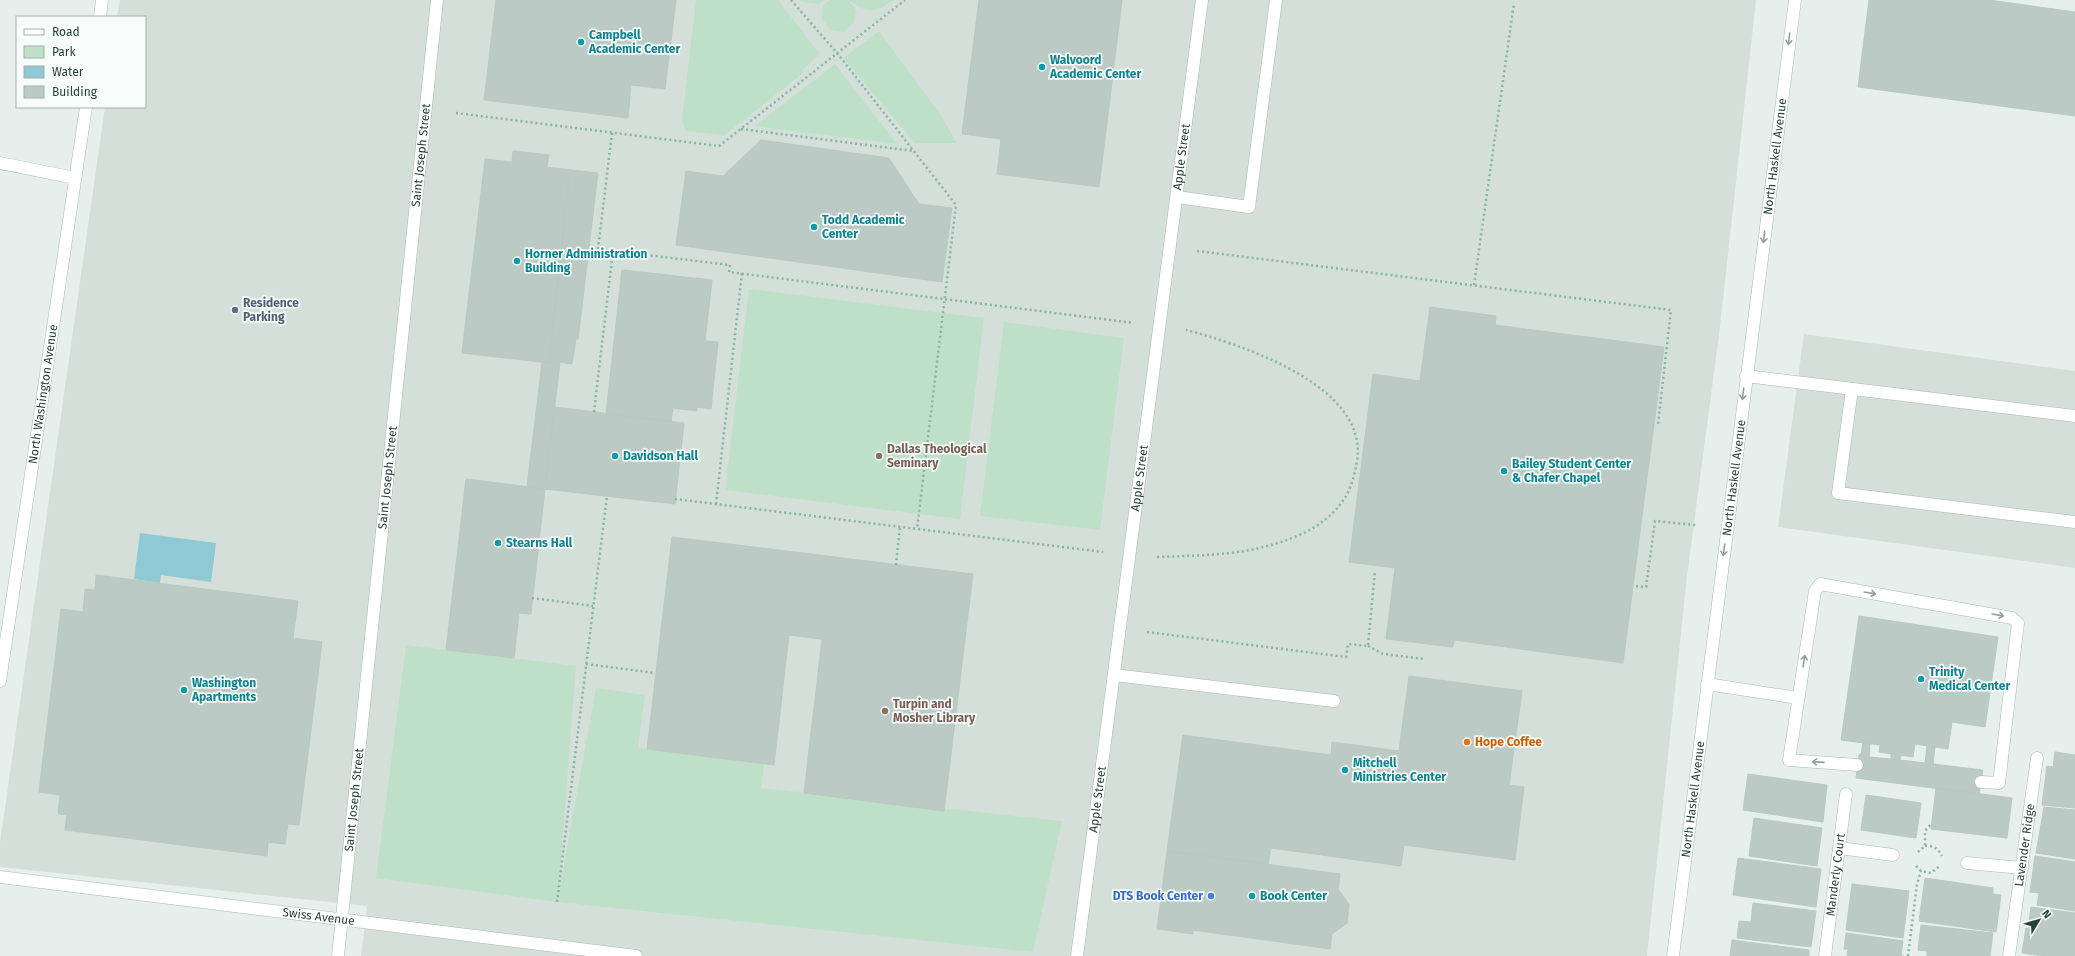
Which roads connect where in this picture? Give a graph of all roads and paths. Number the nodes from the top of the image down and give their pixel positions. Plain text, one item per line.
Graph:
1 (102, 0) edge
2 (437, 0) edge
3 (791, 0) edge
4 (905, 0) edge
5 (1202, 0) edge
6 (1276, 0) edge
7 (1794, 0) edge
8 (1514, 3) dead end
9 (100, 16) edge
10 (837, 54) junction
11 (86, 108) edge
12 (456, 113) dead end
13 (740, 129) junction
14 (612, 133) junction
15 (914, 151) junction
16 (0, 163) edge
17 (75, 178) junction
18 (1177, 197) junction
19 (613, 251) junction
20 (1197, 251) dead end
21 (742, 273) junction
22 (1474, 285) junction
23 (945, 298) junction
24 (1159, 327) junction
25 (1186, 330) dead end
26 (1746, 376) junction
27 (1852, 389) junction
28 (594, 412) dead end
29 (2075, 416) edge
30 (1658, 424) dead end
31 (607, 496) dead end
32 (675, 499) dead end
33 (716, 504) junction
34 (2075, 522) edge
35 (1696, 525) dead end
36 (900, 527) junction
37 (917, 529) junction
38 (1129, 556) junction
39 (1157, 557) dead end
40 (896, 565) dead end
41 (1375, 570) dead end
42 (1636, 586) dead end
43 (532, 598) dead end
44 (594, 606) junction
45 (1147, 632) dead end
46 (1368, 646) junction
47 (1425, 659) dead end
48 (586, 664) junction
49 (655, 673) dead end
50 (1114, 675) junction
51 (0, 681) edge
52 (1707, 684) junction
53 (1798, 698) junction
54 (1334, 701) dead end
55 (2037, 758) dead end
56 (1857, 766) dead end
57 (1981, 782) dead end
58 (1846, 794) dead end
59 (1925, 846) dead end
60 (1839, 848) junction
61 (1892, 855) dead end
62 (1915, 863) dead end
63 (1967, 863) dead end
64 (2022, 868) junction
65 (1921, 871) junction
66 (0, 877) edge
67 (557, 902) dead end
68 (342, 921) junction
69 (338, 956) edge
70 (636, 956) edge
71 (1077, 956) edge
72 (1673, 956) edge
73 (1825, 956) edge
74 (1908, 956) edge
75 (2009, 956) edge

1 - 9 street
2 - 68 street, Saint Joseph Street
3 - 10 path
4 - 10 path
5 - 18 street, Apple Street
6 - 18 street
7 -> 26 street, North Haskell Avenue
8 - 22 path
10 - 13 path
10 - 15 path
11 - 17 street, North Washington Avenue
12 - 14 path
13 - 14 path
13 - 15 path
14 - 19 path
15 - 23 path
16 - 17 street
17 - 51 street, North Washington Avenue
18 - 24 street, Apple Street
19 - 21 path
19 - 28 path
20 - 22 path
21 - 23 path
21 - 33 path
22 - 30 path
23 - 24 path
23 - 37 path
24 - 38 street, Apple Street
25 - 39 path
26 - 27 street
26 -> 52 street, North Haskell Avenue
27 - 29 street
27 - 34 street
31 - 44 path
32 - 33 path
33 - 36 path
35 - 42 path
36 - 37 path
36 - 40 path
37 - 38 path
38 - 50 street, Apple Street
41 - 46 path
43 - 44 path
44 - 48 path
45 - 46 path
46 - 47 path
48 - 49 path
48 - 67 path
50 - 54 street
50 - 71 street, Apple Street
52 - 53 street
52 - 72 street, North Haskell Avenue
56 -> 53 street
53 -> 57 street
55 - 64 street, Lavender Ridge
58 - 60 street, Manderly Court
59 - 65 path
60 - 61 street
60 - 73 street, Manderly Court
62 - 65 path
63 - 64 street
64 - 75 street, Lavender Ridge
65 - 74 path
66 - 68 street, Swiss Avenue
68 - 69 street, Saint Joseph Street
68 - 70 street, Swiss Avenue

